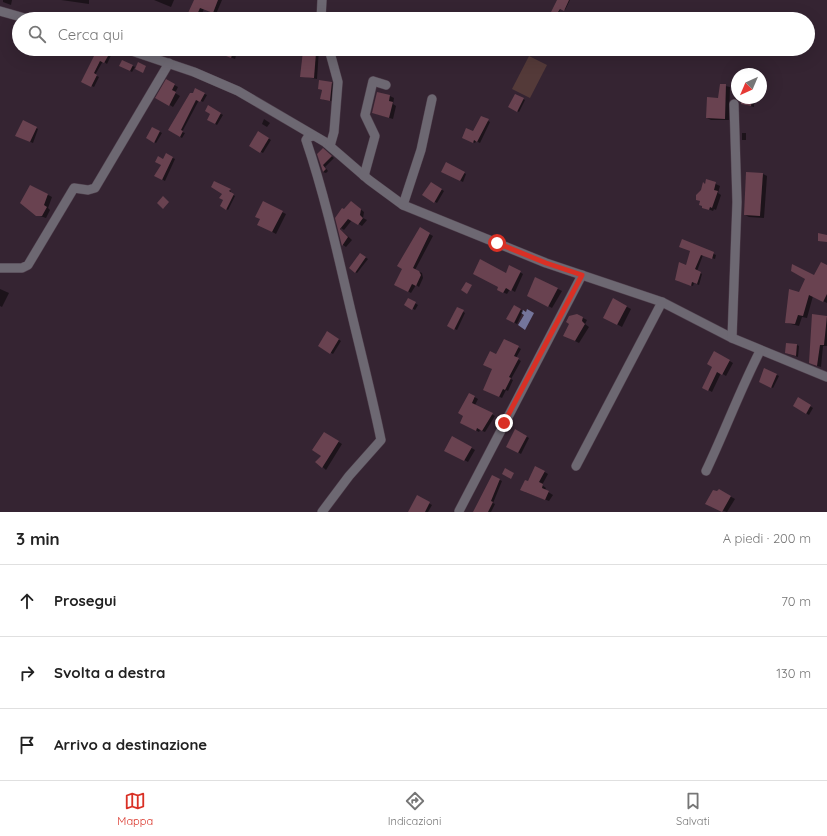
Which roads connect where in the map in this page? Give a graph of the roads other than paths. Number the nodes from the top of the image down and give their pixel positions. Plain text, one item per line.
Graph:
1 (322, 0) edge
2 (0, 11) edge
3 (322, 12) edge
4 (12, 14) edge
5 (148, 56) edge
6 (331, 56) edge
7 (169, 63) junction
8 (386, 85) dead end
9 (432, 99) dead end
10 (734, 104) dead end
11 (313, 136) junction
12 (330, 146) junction
13 (364, 176) junction
14 (404, 205) junction
15 (0, 268) edge
16 (582, 275) junction
17 (662, 302) junction
18 (732, 338) junction
19 (760, 351) junction
20 (827, 377) edge
21 (576, 466) dead end
22 (706, 470) dead end
23 (459, 511) dead end
24 (322, 512) edge

1 - 3 street
2 - 4 street
5 - 7 street
6 - 12 street
7 - 11 street
7 - 15 street
8 - 13 street
9 - 14 street
10 - 18 street
11 - 12 street
11 - 24 street
12 - 13 street
13 - 14 street
14 - 16 street
16 - 17 street
16 - 23 street
17 - 18 street
17 - 21 street
18 - 19 street
19 - 20 street
19 - 22 street

